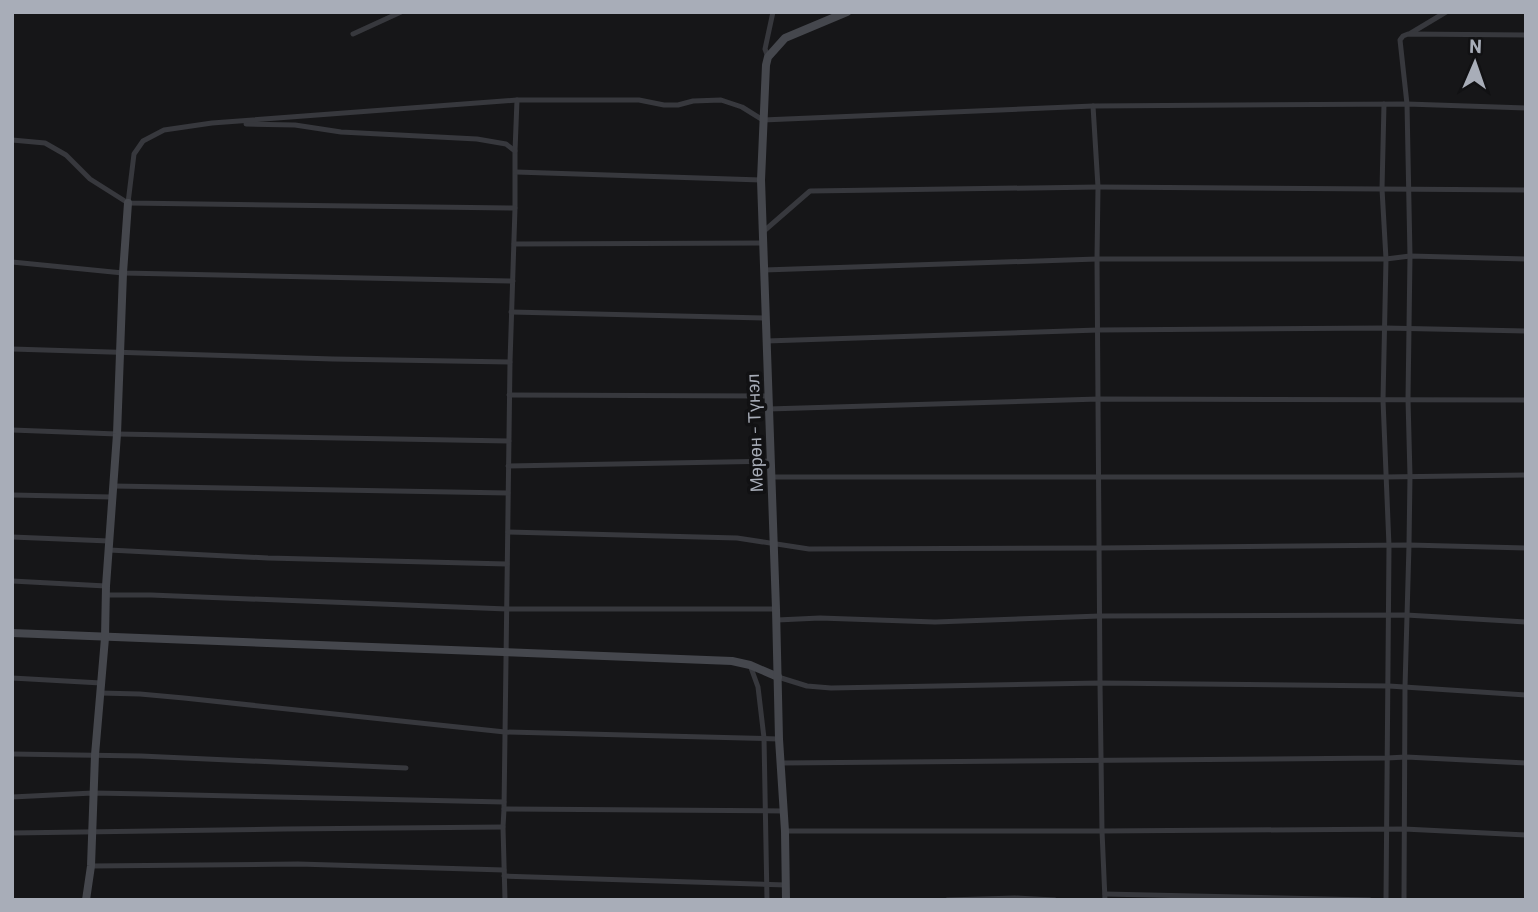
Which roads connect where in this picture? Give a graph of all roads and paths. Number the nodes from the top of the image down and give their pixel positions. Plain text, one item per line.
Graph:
1 (401, 12) edge
2 (773, 12) edge
3 (847, 12) edge
4 (1446, 12) edge
5 (353, 34) dead end
6 (1408, 34) junction
7 (1526, 35) edge
8 (768, 57) junction
9 (517, 100) junction
10 (1384, 104) junction
11 (1407, 104) junction
12 (1093, 106) junction
13 (1526, 108) edge
14 (762, 120) junction
15 (212, 123) junction
16 (12, 140) edge
17 (515, 151) junction
18 (516, 172) junction
19 (761, 180) junction
20 (1098, 187) junction
21 (1382, 189) junction
22 (1408, 189) junction
23 (1526, 190) edge
24 (128, 203) junction
25 (515, 208) junction
26 (764, 231) junction
27 (764, 243) junction
28 (514, 244) junction
29 (1410, 256) junction
30 (1097, 259) junction
31 (1386, 259) junction
32 (1526, 259) edge
33 (12, 262) edge
34 (764, 270) junction
35 (124, 274) junction
36 (513, 281) junction
37 (511, 313) junction
38 (764, 318) junction
39 (1385, 328) junction
40 (1408, 328) junction
41 (1098, 330) junction
42 (1526, 331) edge
43 (765, 341) junction
44 (12, 349) edge
45 (120, 353) junction
46 (510, 362) junction
47 (509, 395) junction
48 (768, 396) junction
49 (1099, 399) junction
50 (1408, 399) junction
51 (1383, 400) junction
52 (1526, 400) edge
53 (768, 409) junction
54 (12, 430) edge
55 (117, 434) junction
56 (509, 442) junction
57 (771, 461) junction
58 (508, 466) junction
59 (1526, 475) edge
60 (1410, 476) junction
61 (772, 477) junction
62 (1099, 477) junction
63 (1385, 477) junction
64 (113, 486) junction
65 (508, 493) junction
66 (12, 495) edge
67 (112, 497) junction
68 (508, 532) junction
69 (12, 537) edge
70 (773, 543) junction
71 (109, 545) junction
72 (1409, 545) junction
73 (1389, 546) junction
74 (1100, 548) junction
75 (1526, 548) edge
76 (507, 564) junction
77 (12, 581) edge
78 (106, 591) junction
79 (507, 609) junction
80 (776, 609) junction
81 (1388, 615) junction
82 (1406, 615) junction
83 (1100, 617) junction
84 (776, 620) junction
85 (1526, 622) edge
86 (12, 633) edge
87 (105, 638) junction
88 (506, 652) junction
89 (750, 665) junction
90 (778, 677) junction
91 (12, 678) edge
92 (101, 683) junction
93 (1100, 683) junction
94 (1388, 686) junction
95 (1405, 687) junction
96 (100, 694) junction
97 (1526, 695) edge
98 (505, 732) junction
99 (764, 738) junction
100 (779, 739) junction
101 (12, 754) edge
102 (95, 755) junction
103 (1406, 757) junction
104 (1387, 758) junction
105 (1101, 761) junction
106 (780, 763) junction
107 (1526, 763) edge
108 (406, 768) dead end
109 (93, 793) junction
110 (12, 797) edge
111 (504, 805) junction
112 (765, 811) junction
113 (784, 811) junction
114 (502, 827) junction
115 (1386, 829) junction
116 (1404, 829) junction
117 (785, 831) junction
118 (1102, 831) junction
119 (93, 832) junction
120 (12, 833) edge
121 (1526, 835) edge
122 (91, 866) junction
123 (504, 873) junction
124 (766, 885) junction
125 (786, 885) junction
126 (1105, 897) edge
127 (86, 900) edge
128 (505, 900) edge
129 (767, 900) edge
130 (786, 900) edge
131 (947, 900) edge
132 (1055, 900) edge
133 (1370, 900) edge
134 (1386, 900) edge
135 (1404, 900) edge

1 - 5 street
2 - 8 street
3 - 8 street
4 - 6 street
6 - 7 street
6 - 11 street
8 - 14 street, Мөрөн - Түнэл
9 - 14 street
9 - 15 street
9 - 17 street
10 - 11 street
10 - 12 street
10 - 21 street
11 - 13 street
11 - 22 street
12 - 14 street
12 - 20 street
14 - 19 street, Мөрөн - Түнэл
15 - 17 street
15 - 24 street
16 - 24 street
17 - 18 street
18 - 19 street
18 - 25 street
19 - 26 street, Мөрөн - Түнэл
20 - 21 street
20 - 26 street
20 - 30 street
21 - 22 street
21 - 31 street
22 - 23 street
22 - 29 street
24 - 25 street
24 - 35 street
25 - 28 street
26 - 27 street, Мөрөн - Түнэл
27 - 28 street
27 - 34 street, Мөрөн - Түнэл
28 - 36 street
29 - 31 street
29 - 32 street
29 - 40 street
30 - 31 street
30 - 34 street
30 - 41 street
31 - 39 street
33 - 35 street
34 - 38 street, Мөрөн - Түнэл
35 - 36 street
35 - 45 street
36 - 37 street
37 - 38 street
37 - 46 street
38 - 43 street, Мөрөн - Түнэл
39 - 40 street
39 - 41 street
39 - 51 street
40 - 42 street
40 - 50 street
41 - 43 street
41 - 49 street
43 - 48 street, Мөрөн - Түнэл
44 - 45 street
45 - 46 street
45 - 55 street
46 - 47 street
47 - 48 street
47 - 56 street
48 - 53 street, Мөрөн - Түнэл
49 - 51 street
49 - 53 street
49 - 62 street
50 - 51 street
50 - 52 street
50 - 60 street
51 - 63 street
53 - 57 street, Мөрөн - Түнэл
54 - 55 street
55 - 56 street
55 - 64 street
56 - 58 street
57 - 58 street
57 - 61 street, Мөрөн - Түнэл
58 - 65 street
59 - 60 street
60 - 63 street
60 - 72 street
61 - 62 street
61 - 70 street, Мөрөн - Түнэл
62 - 63 street
62 - 74 street
63 - 73 street
64 - 65 street
64 - 67 street
65 - 68 street
66 - 67 street
67 - 71 street
68 - 70 street
68 - 76 street
69 - 71 street
70 - 74 street
70 - 80 street, Мөрөн - Түнэл
71 - 76 street
71 - 78 street
72 - 73 street
72 - 75 street
72 - 82 street
73 - 74 street
73 - 81 street
74 - 83 street
76 - 79 street
77 - 78 street
78 - 79 street
78 - 87 street
79 - 80 street
79 - 88 street
80 - 84 street, Мөрөн - Түнэл
81 - 82 street
81 - 83 street
81 - 94 street
82 - 85 street
82 - 95 street
83 - 84 street
83 - 93 street
84 - 90 street, Мөрөн - Түнэл
86 - 87 street
87 - 88 street
87 - 92 street
88 - 89 street
88 - 98 street
89 - 90 street
89 - 99 street
90 - 93 street
90 - 100 street, Мөрөн - Түнэл
91 - 92 street
92 - 96 street
93 - 94 street
93 - 105 street
94 - 95 street
94 - 104 street
95 - 97 street
95 - 103 street
96 - 98 street
96 - 102 street
98 - 99 street
98 - 111 street
99 - 100 street
99 - 112 street
100 - 106 street, Мөрөн - Түнэл
101 - 102 street
102 - 108 street
102 - 109 street
103 - 104 street
103 - 107 street
103 - 116 street
104 - 105 street
104 - 115 street
105 - 106 street
105 - 118 street
106 - 113 street, Мөрөн - Түнэл
109 - 110 street
109 - 111 street
109 - 119 street
111 - 112 street
111 - 114 street
112 - 113 street
112 - 124 street
113 - 117 street, Мөрөн - Түнэл
114 - 119 street
114 - 123 street
115 - 116 street
115 - 118 street
115 - 134 street
116 - 121 street
116 - 135 street
117 - 118 street
117 - 125 street, Мөрөн - Түнэл
118 - 126 street
119 - 120 street
119 - 122 street
122 - 123 street
122 - 127 street
123 - 124 street
123 - 128 street
124 - 125 street
124 - 129 street
125 - 130 street, Мөрөн - Түнэл
126 - 133 street
131 - 132 street

